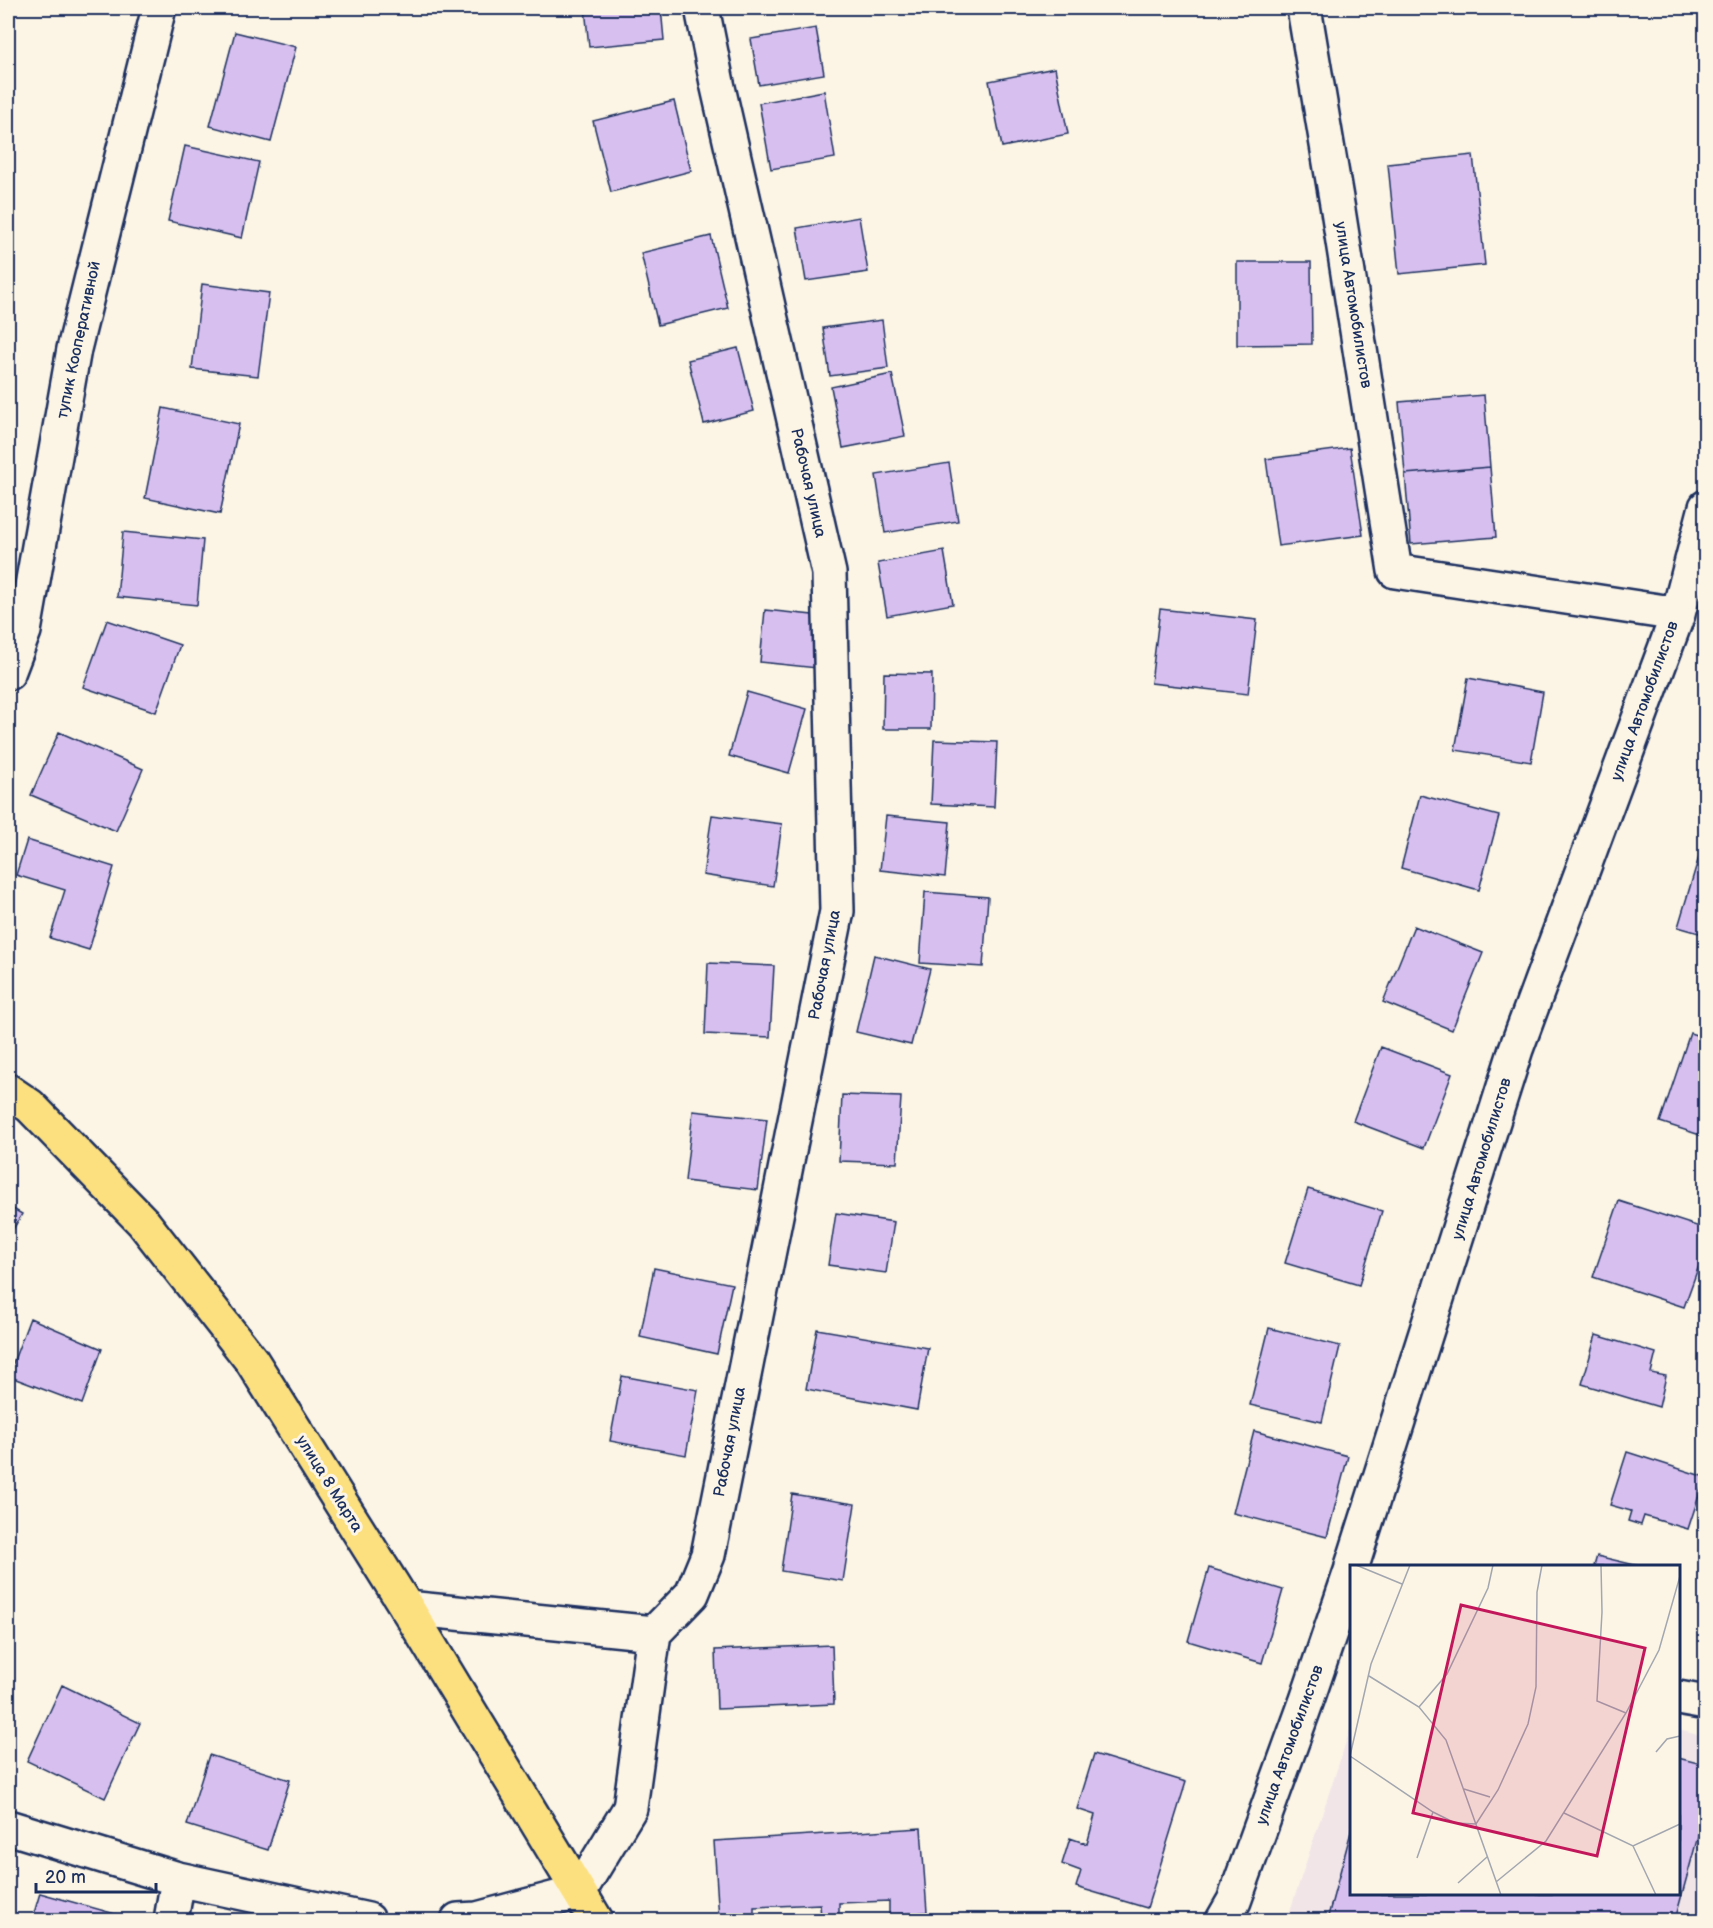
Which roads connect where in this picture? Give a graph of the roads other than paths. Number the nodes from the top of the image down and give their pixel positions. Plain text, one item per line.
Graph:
1 (159, 8) edge
2 (702, 8) edge
3 (1304, 8) edge
4 (1706, 507) edge
5 (1678, 614) junction
6 (8, 673) edge
7 (8, 1091) edge
8 (1353, 1565) edge
9 (1350, 1579) edge
10 (407, 1608) junction
11 (1342, 1625) edge
12 (654, 1633) junction
13 (1680, 1698) edge
14 (1706, 1704) edge
15 (8, 1827) edge
16 (178, 1879) junction
17 (579, 1892) junction
18 (171, 1920) edge
19 (368, 1920) edge
20 (458, 1920) edge
21 (597, 1920) edge
22 (1223, 1920) edge

1 - 6 street, тупик Кооперативной
2 - 12 street, Рабочая улица
3 - 5 street, улица Автомобилистов
4 - 5 street
5 - 8 street, улица Автомобилистов
7 - 10 main road, улица 8 Марта
9 - 11 street, улица Автомобилистов
10 - 12 street
10 - 17 main road, улица 8 Марта
11 - 22 street, улица Автомобилистов
12 - 17 street
13 - 14 street
15 - 16 street
16 - 18 street
16 - 19 street
17 - 20 street
17 - 21 main road, улица 8 Марта

